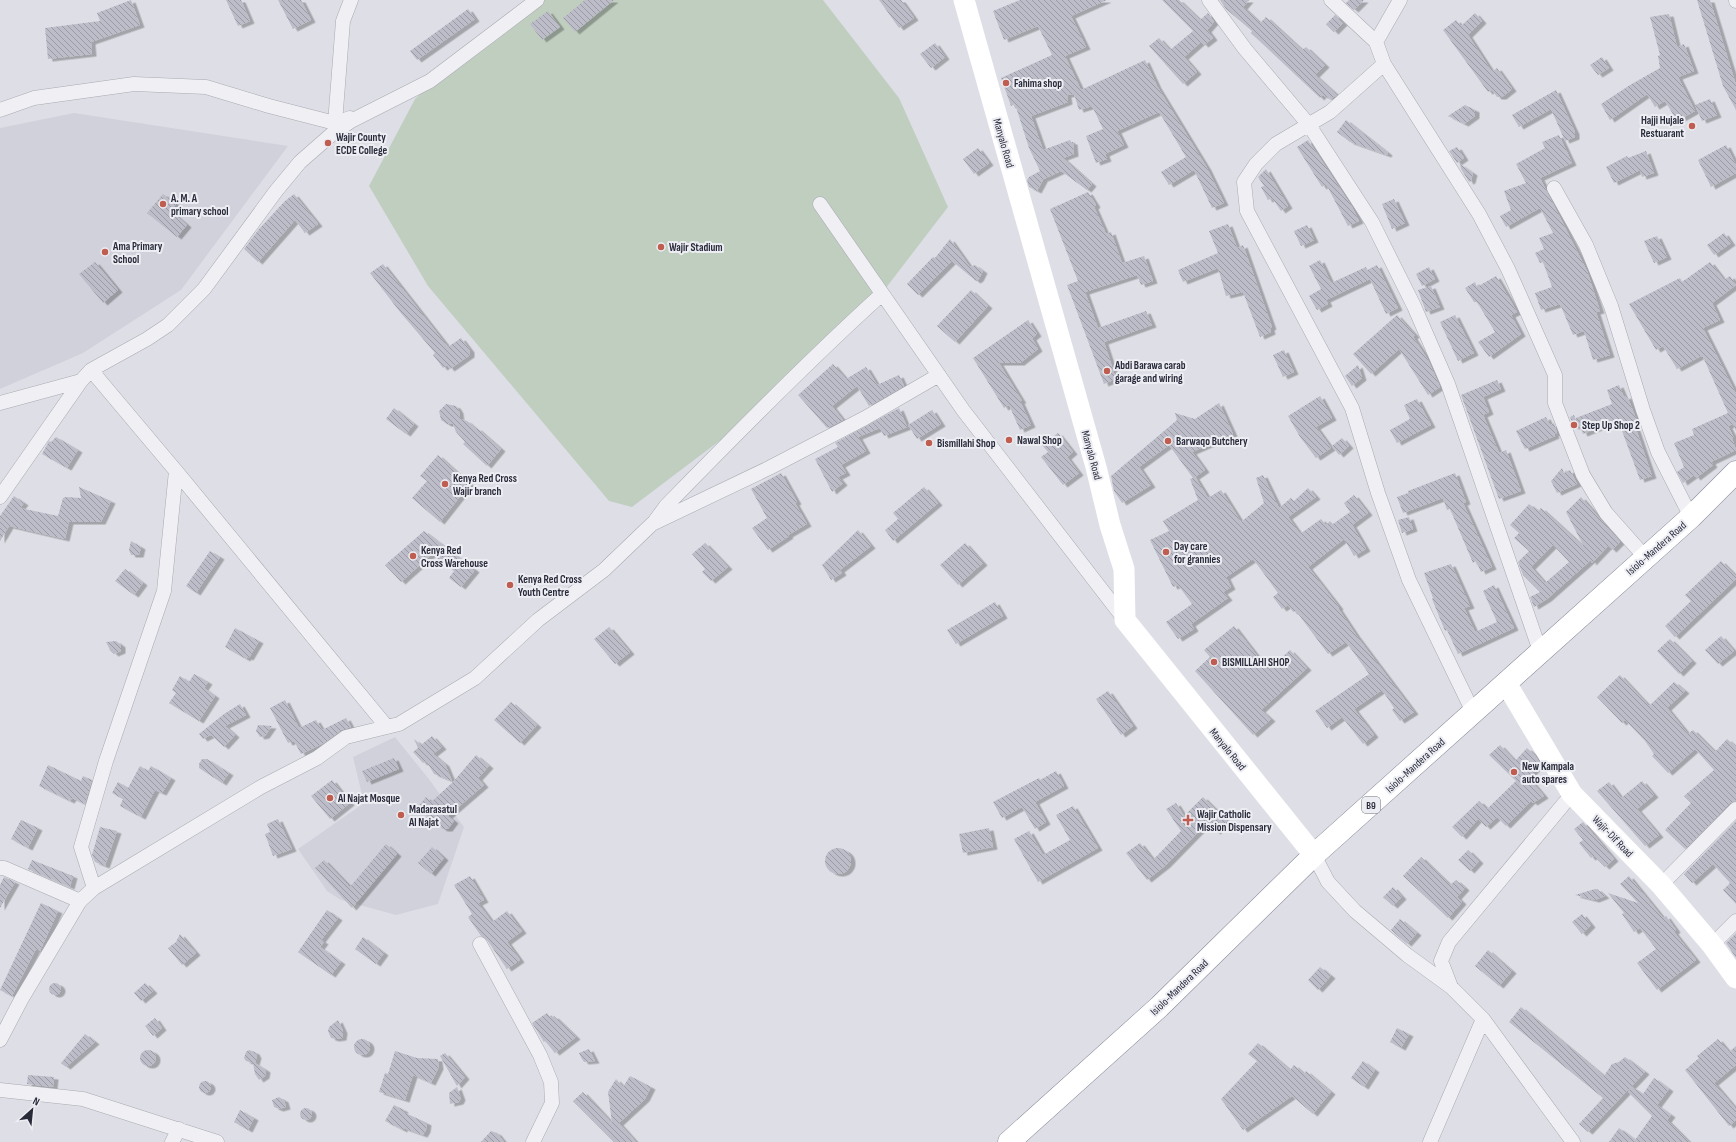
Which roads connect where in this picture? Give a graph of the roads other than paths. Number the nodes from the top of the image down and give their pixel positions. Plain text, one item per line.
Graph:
1 (351, 0) edge
2 (536, 0) edge
3 (964, 0) edge
4 (1209, 0) edge
5 (1331, 0) edge
6 (1400, 0) edge
7 (1376, 42) junction
8 (1384, 64) junction
9 (0, 110) edge
10 (371, 111) junction
11 (335, 123) junction
12 (1309, 125) junction
13 (1554, 188) dead end
14 (820, 204) dead end
15 (882, 294) junction
16 (91, 370) junction
17 (939, 375) junction
18 (81, 381) junction
19 (0, 403) edge
20 (176, 471) junction
21 (1736, 472) edge
22 (0, 497) edge
23 (1691, 517) junction
24 (652, 524) junction
25 (1645, 557) junction
26 (1124, 620) junction
27 (1540, 651) junction
28 (1506, 683) junction
29 (1473, 712) junction
30 (387, 727) junction
31 (1572, 794) junction
32 (1736, 809) edge
33 (1314, 855) junction
34 (0, 868) edge
35 (1661, 886) junction
36 (94, 888) junction
37 (80, 901) junction
38 (1736, 921) edge
39 (480, 944) dead end
40 (1712, 945) junction
41 (1736, 978) edge
42 (1451, 987) junction
43 (1483, 1019) junction
44 (0, 1040) edge
45 (0, 1090) edge
46 (179, 1129) junction
47 (172, 1142) edge
48 (217, 1142) edge
49 (533, 1142) edge
50 (1009, 1142) edge
51 (1430, 1142) edge
52 (1573, 1142) edge

1 - 11 street
2 - 10 street
3 - 26 street, Manyalo Road
4 - 12 street
5 - 7 street
6 - 7 street
7 - 8 street
8 - 12 street
8 - 25 street
9 - 11 street
10 - 11 street
10 - 16 street
12 - 27 street
12 - 29 street
13 - 23 street
14 - 15 street
15 - 17 street
15 - 24 street
16 - 18 street
16 - 20 street
17 - 24 street
17 - 26 street
18 - 19 street
18 - 22 street
20 - 30 street
20 - 36 street
21 - 23 highway, Isiolo-Mandera Road / B9
23 - 25 highway, Isiolo-Mandera Road / B9
24 - 30 street
25 - 27 highway, Isiolo-Mandera Road / B9
26 - 33 street, Manyalo Road
27 - 28 highway, Isiolo-Mandera Road / B9
28 - 29 highway, Isiolo-Mandera Road / B9
28 - 31 street, Wajir-Dif Road
29 - 33 highway, Isiolo-Mandera Road / B9
30 - 36 street
31 - 35 street, Wajir-Dif Road
31 - 42 street
32 - 35 street
33 - 42 street
33 - 50 highway, Isiolo-Mandera Road / B9
34 - 37 street
35 - 40 street, Wajir-Dif Road
36 - 37 street
37 - 44 street
38 - 40 street
39 - 49 street
40 - 41 street, Wajir-Dif Road
42 - 43 street
43 - 51 street
43 - 52 street
45 - 46 street
46 - 47 street
46 - 48 street

